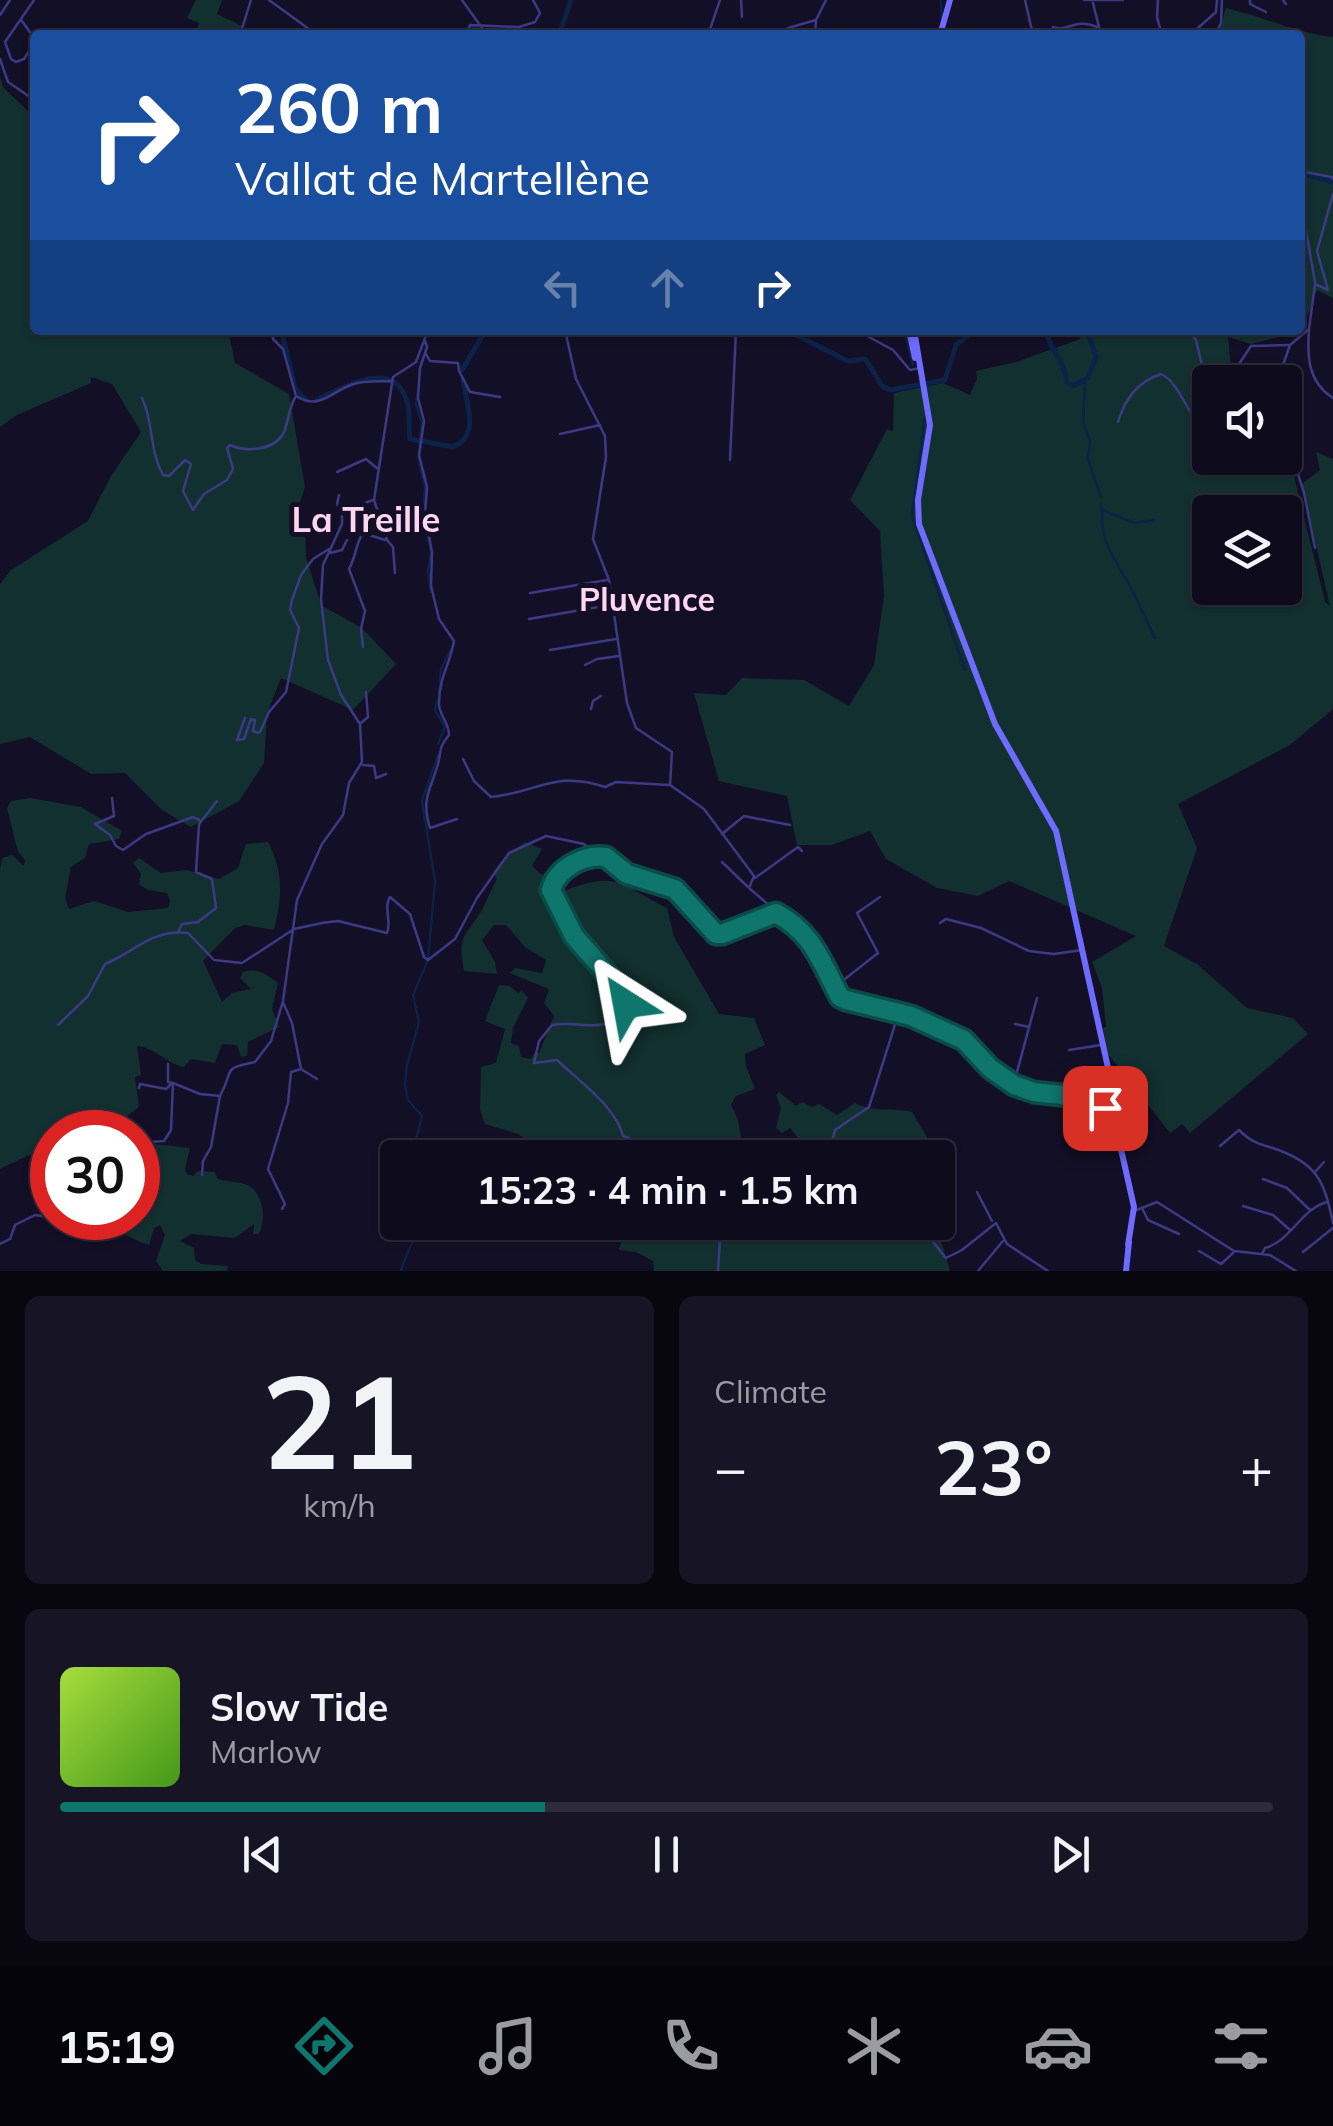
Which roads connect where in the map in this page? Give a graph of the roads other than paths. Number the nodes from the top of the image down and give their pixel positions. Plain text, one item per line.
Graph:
1 (10, 0) edge
2 (34, 0) edge
3 (251, 0) edge
4 (269, 0) edge
5 (462, 0) edge
6 (534, 0) edge
7 (720, 0) edge
8 (741, 0) edge
9 (826, 0) edge
10 (950, 0) edge
11 (1025, 0) edge
12 (1084, 0) edge
13 (1122, 0) edge
14 (1158, 0) edge
15 (1220, 0) edge
16 (1250, 0) edge
17 (1093, 1) edge
18 (1216, 12) junction
19 (1222, 12) junction
20 (1266, 12) dead end
21 (0, 16) edge
22 (742, 17) dead end
23 (22, 20) junction
24 (816, 20) junction
25 (1053, 27) dead end
26 (1097, 27) junction
27 (483, 29) edge
28 (242, 30) edge
29 (309, 30) edge
30 (710, 30) edge
31 (785, 30) edge
32 (815, 30) edge
33 (941, 30) edge
34 (1032, 30) edge
35 (1098, 30) edge
36 (1161, 30) edge
37 (1196, 30) edge
38 (1218, 30) edge
39 (30, 32) edge
40 (7, 34) junction
41 (0, 41) edge
42 (30, 49) edge
43 (0, 59) edge
44 (30, 97) edge
45 (1305, 173) edge
46 (1332, 178) edge
47 (1333, 194) edge
48 (1306, 231) dead end
49 (1315, 284) junction
50 (1309, 329) junction
51 (1305, 332) edge
52 (273, 335) edge
53 (427, 335) edge
54 (566, 335) edge
55 (736, 335) edge
56 (865, 335) edge
57 (913, 335) edge
58 (1192, 335) edge
59 (1302, 335) edge
60 (425, 341) junction
61 (1290, 345) junction
62 (426, 353) junction
63 (1202, 365) edge
64 (1238, 365) edge
65 (1283, 365) edge
66 (920, 368) junction
67 (393, 381) junction
68 (296, 396) junction
69 (500, 397) dead end
70 (142, 398) dead end
71 (1333, 398) edge
72 (1192, 414) edge
73 (1118, 422) dead end
74 (601, 425) junction
75 (560, 434) dead end
76 (730, 460) dead end
77 (379, 470) junction
78 (337, 472) dead end
79 (1298, 475) edge
80 (339, 495) dead end
81 (374, 500) junction
82 (354, 508) junction
83 (342, 512) junction
84 (356, 514) dead end
85 (368, 518) dead end
86 (383, 528) junction
87 (363, 533) junction
88 (370, 535) junction
89 (347, 540) dead end
90 (387, 540) junction
91 (1316, 548) dead end
92 (329, 551) junction
93 (395, 573) dead end
94 (609, 580) junction
95 (530, 593) dead end
96 (612, 605) junction
97 (529, 620) dead end
98 (618, 638) junction
99 (364, 648) dead end
100 (550, 650) dead end
101 (620, 656) junction
102 (585, 665) dead end
103 (366, 692) dead end
104 (601, 696) dead end
105 (590, 709) dead end
106 (245, 718) dead end
107 (360, 724) junction
108 (463, 759) dead end
109 (362, 765) junction
110 (386, 774) dead end
111 (670, 785) junction
112 (112, 798) dead end
113 (217, 801) dead end
114 (457, 819) dead end
115 (200, 820) junction
116 (790, 825) dead end
117 (721, 835) junction
118 (802, 851) dead end
119 (606, 857) junction
120 (722, 862) dead end
121 (754, 879) junction
122 (750, 888) junction
123 (880, 897) dead end
124 (776, 913) junction
125 (940, 923) dead end
126 (294, 929) junction
127 (178, 932) junction
128 (1083, 950) junction
129 (834, 987) junction
130 (1037, 998) dead end
131 (282, 1000) junction
132 (898, 1014) junction
133 (1015, 1024) dead end
134 (58, 1025) dead end
135 (1030, 1028) junction
136 (1102, 1045) junction
137 (1070, 1050) dead end
138 (168, 1064) dead end
139 (301, 1069) junction
140 (317, 1079) dead end
141 (172, 1083) junction
142 (1014, 1085) junction
143 (140, 1088) dead end
144 (220, 1096) junction
145 (1108, 1104) junction
146 (835, 1138) junction
147 (634, 1140) edge
148 (832, 1140) edge
149 (839, 1140) edge
150 (160, 1141) edge
151 (1220, 1146) dead end
152 (1324, 1162) dead end
153 (1315, 1172) junction
154 (202, 1175) dead end
155 (1263, 1179) dead end
156 (1333, 1186) edge
157 (1325, 1189) junction
158 (977, 1192) dead end
159 (1328, 1202) junction
160 (1244, 1206) dead end
161 (282, 1209) dead end
162 (1135, 1209) junction
163 (1311, 1211) junction
164 (30, 1217) edge
165 (993, 1223) junction
166 (1333, 1226) edge
167 (1291, 1231) junction
168 (1179, 1234) dead end
169 (720, 1240) edge
170 (932, 1240) edge
171 (1004, 1240) junction
172 (0, 1244) edge
173 (1234, 1251) junction
174 (1199, 1252) dead end
175 (1303, 1252) dead end
176 (1262, 1254) junction
177 (718, 1269) edge
178 (978, 1271) edge
179 (1048, 1271) edge
180 (1126, 1271) edge
181 (1296, 1271) edge

1 - 21 street
2 - 23 street
3 - 28 street
4 - 29 street
5 - 27 street
6 - 27 street
7 - 30 street
8 - 22 street
9 - 24 street
10 - 33 main road
11 - 34 street
12 - 17 street
13 - 17 street
14 - 36 street
15 - 18 street
15 - 19 street
16 - 20 street
17 - 26 street
18 - 19 street
18 - 37 street
19 - 38 street
23 - 39 street
23 - 40 street
24 - 31 street
24 - 32 street
25 - 26 street
26 - 35 street
40 - 41 street
40 - 42 street
43 - 44 street
45 - 46 street
47 - 49 street
48 - 49 street
49 - 50 street
50 - 51 street
50 - 71 street
52 - 68 street
53 - 60 street
54 - 74 street
55 - 76 street
56 - 66 street
57 - 66 main road
58 - 63 street
59 - 61 street
60 - 62 street
60 - 67 street
61 - 64 street
61 - 65 street
62 - 69 street
62 - 114 street
66 - 128 main road
67 - 68 street
67 - 77 street
68 - 70 street
72 - 73 street
74 - 75 street
74 - 94 street
77 - 78 street
77 - 81 street
79 - 91 street
80 - 83 street
81 - 82 street
81 - 86 street
82 - 83 street
82 - 84 street
83 - 92 street
85 - 87 street
86 - 88 street
86 - 90 street
87 - 88 street
87 - 99 street
88 - 90 street
89 - 92 street
90 - 93 street
92 - 106 street
92 - 107 street
94 - 95 street
94 - 96 street
96 - 97 street
96 - 98 street
98 - 100 street
98 - 101 street
101 - 102 street
101 - 111 street
103 - 107 street
104 - 105 street
107 - 109 street
108 - 111 street
109 - 110 street
109 - 126 street
111 - 117 street
112 - 115 street
113 - 115 street
115 - 127 street
116 - 117 street
117 - 121 street
118 - 121 street
119 - 124 street
119 - 126 street
119 - 147 street
120 - 122 street
121 - 122 street
122 - 124 street
123 - 129 street
124 - 129 street
125 - 128 street
126 - 127 street
126 - 131 street
127 - 134 street
128 - 136 main road
129 - 132 street
130 - 135 street
131 - 139 street
131 - 144 street
132 - 142 street
132 - 146 street
133 - 135 street
135 - 142 street
136 - 137 street
136 - 145 main road
138 - 141 street
139 - 140 street
139 - 161 street
141 - 143 street
141 - 144 street
141 - 150 street
142 - 145 street
144 - 154 street
145 - 162 main road
146 - 148 street
146 - 149 street
151 - 153 street
152 - 153 street
153 - 157 street
155 - 163 street
156 - 157 street
157 - 159 street
158 - 165 street
159 - 163 street
159 - 166 street
160 - 167 street
162 - 168 street
162 - 173 street
162 - 180 main road
163 - 167 street
164 - 172 street
165 - 170 street
165 - 171 street
166 - 175 street
167 - 176 street
169 - 177 street
171 - 178 street
171 - 179 street
173 - 174 street
173 - 176 street
176 - 181 street

